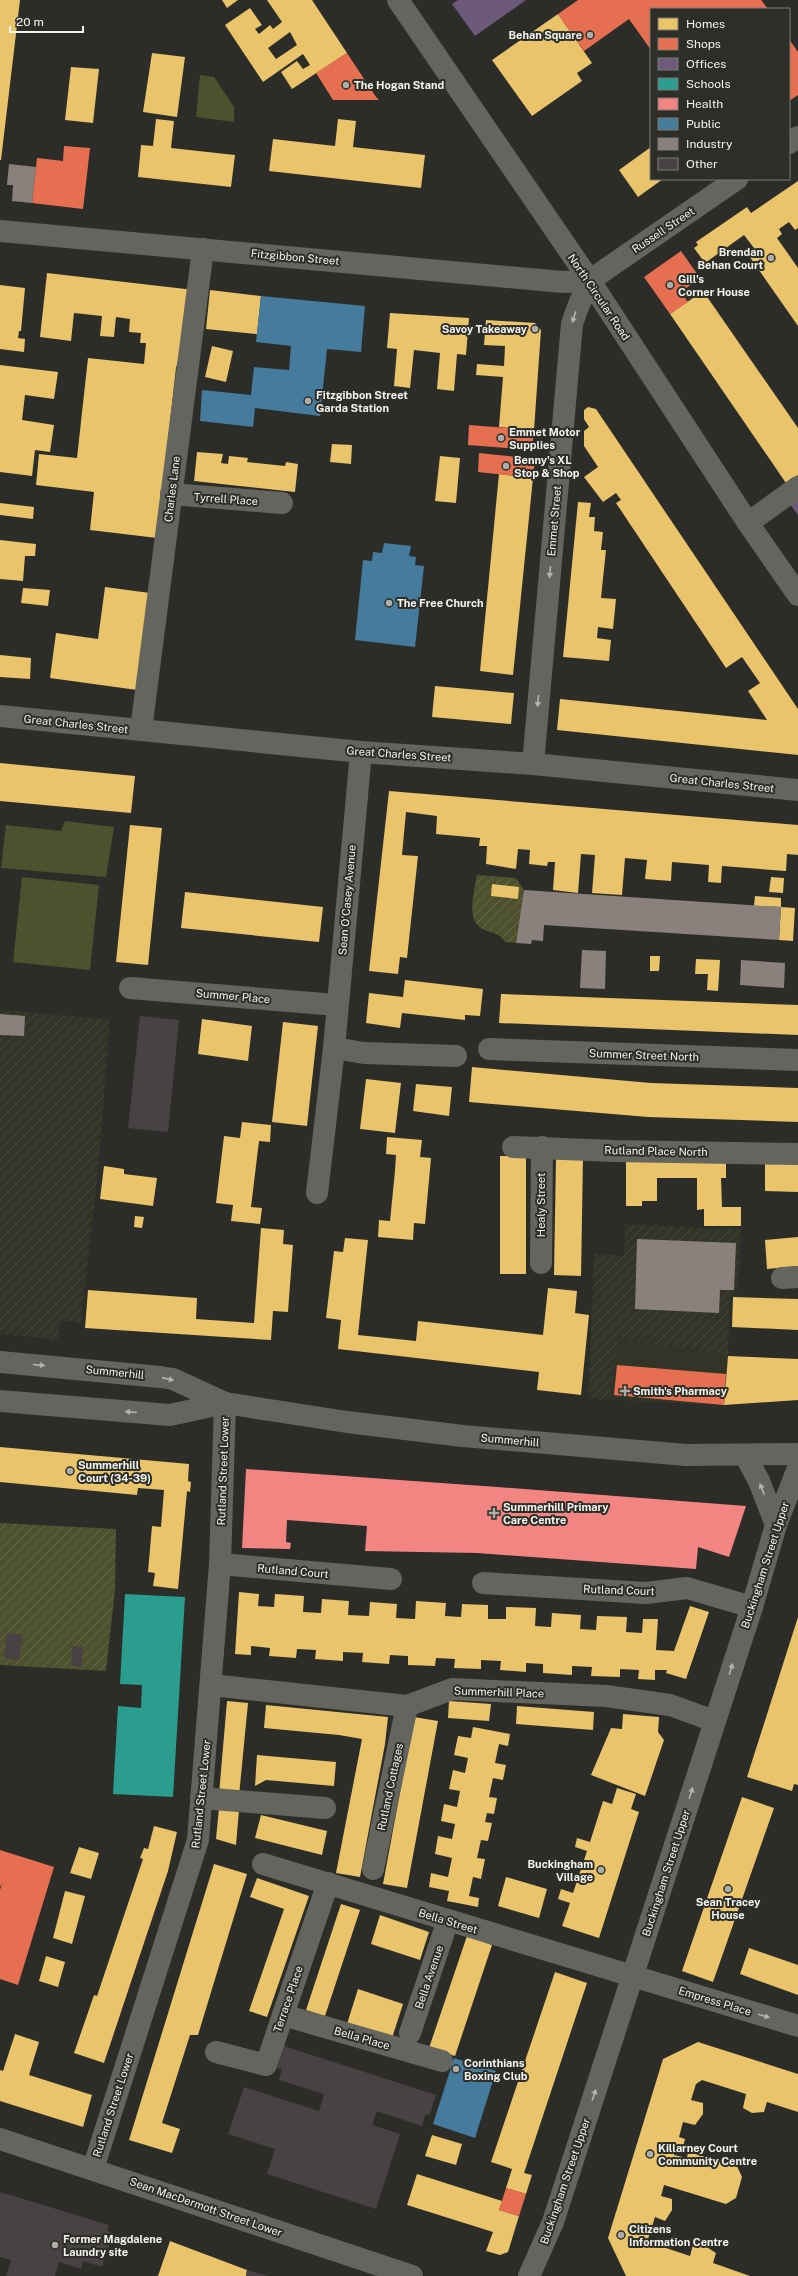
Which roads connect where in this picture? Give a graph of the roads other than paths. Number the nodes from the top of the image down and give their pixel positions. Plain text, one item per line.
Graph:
1 (398, 0) edge
2 (736, 180) edge
3 (0, 231) edge
4 (203, 249) junction
5 (590, 282) junction
6 (798, 487) edge
7 (171, 494) junction
8 (282, 503) dead end
9 (748, 523) junction
10 (798, 595) edge
11 (0, 716) edge
12 (140, 730) junction
13 (361, 752) junction
14 (532, 764) junction
15 (798, 790) edge
16 (130, 988) dead end
17 (337, 1005) junction
18 (334, 1048) junction
19 (489, 1049) dead end
20 (456, 1056) dead end
21 (798, 1060) edge
22 (513, 1147) dead end
23 (542, 1147) junction
24 (798, 1154) edge
25 (317, 1193) dead end
26 (541, 1263) dead end
27 (0, 1362) edge
28 (0, 1401) edge
29 (225, 1403) junction
30 (798, 1454) edge
31 (745, 1455) junction
32 (798, 1468) edge
33 (776, 1525) junction
34 (220, 1564) junction
35 (391, 1579) dead end
36 (483, 1583) dead end
37 (752, 1607) junction
38 (211, 1685) junction
39 (407, 1706) junction
40 (714, 1721) junction
41 (201, 1798) junction
42 (325, 1808) dead end
43 (263, 1864) dead end
44 (372, 1869) dead end
45 (328, 1883) junction
46 (448, 1920) junction
47 (633, 1976) junction
48 (282, 2015) junction
49 (798, 2026) edge
50 (410, 2033) dead end
51 (216, 2052) dead end
52 (442, 2062) dead end
53 (0, 2139) edge
54 (92, 2169) junction
55 (412, 2276) edge
56 (529, 2276) edge

1 - 5 main road, North Circular Road
2 - 5 street, Russell Street
3 - 4 street, Fitzgibbon Street
4 - 5 street, Fitzgibbon Street
4 - 7 street, Charles Lane
5 - 9 main road, North Circular Road
5 -> 14 street, Emmet Street
6 - 9 street
7 - 8 street, Tyrrell Place
7 - 12 street, Charles Lane
9 - 10 main road, North Circular Road
11 - 12 street, Great Charles Street
12 - 13 street, Great Charles Street
13 - 14 street, Great Charles Street
13 - 17 street, Sean O'Casey Avenue
14 - 15 street, Great Charles Street
16 - 17 street, Summer Place
17 - 18 street, Sean O'Casey Avenue
18 - 20 street
18 - 25 street, Sean O'Casey Avenue
19 - 21 street, Summer Street North
22 - 23 street, Rutland Place North
23 - 24 street, Rutland Place North
23 - 26 street, Healy Street
27 -> 29 main road, Summerhill
29 -> 28 main road, Summerhill
29 - 31 main road, Summerhill
29 - 34 street, Rutland Street Lower
30 - 31 main road, Summerhill
33 -> 31 street
32 - 33 street, Buckingham Street Upper
33 - 37 street, Buckingham Street Upper
34 - 35 street, Rutland Court
34 - 38 street, Rutland Street Lower
36 - 37 street, Rutland Court
40 -> 37 street, Buckingham Street Upper
38 - 39 street, Summerhill Place
38 - 41 street, Rutland Street Lower
39 - 40 street, Summerhill Place
39 - 44 street, Rutland Cottages
47 -> 40 street, Buckingham Street Upper
41 - 42 street
41 - 54 street, Rutland Street Lower
43 - 45 street, Bella Street
45 - 46 street, Bella Street
45 - 48 street, Terrace Place
46 - 47 street, Bella Street
46 - 50 street, Bella Avenue
47 -> 49 street, Empress Place
56 -> 47 street, Buckingham Street Upper
48 - 51 street, Terrace Place
48 - 52 street, Bella Place
53 - 54 street, Sean MacDermott Street Lower
54 - 55 street, Sean MacDermott Street Lower

